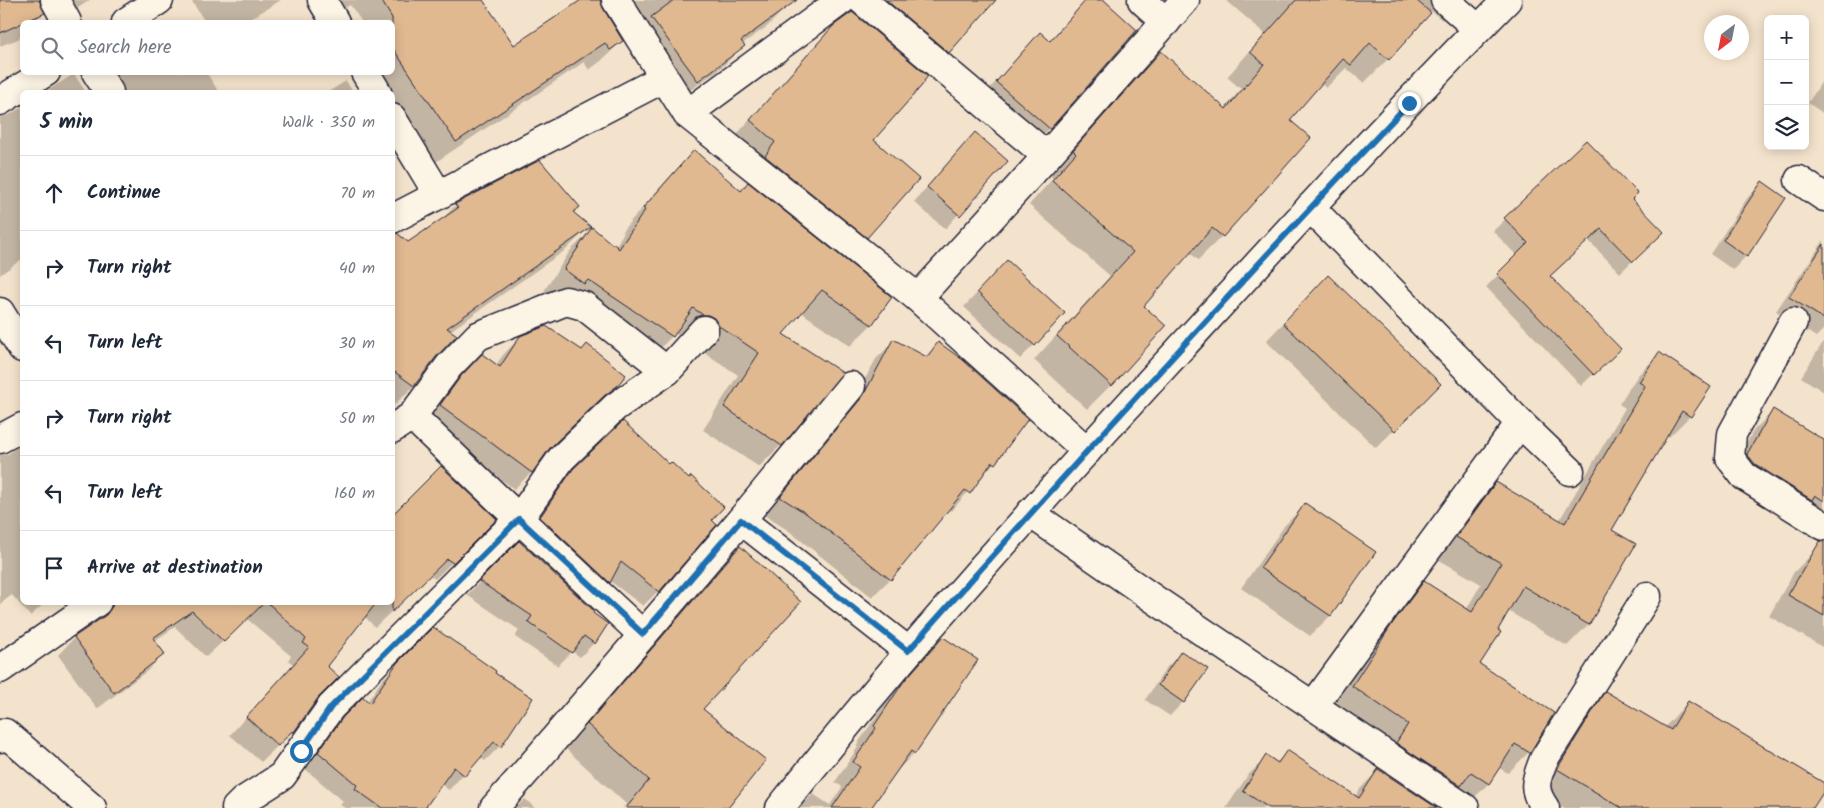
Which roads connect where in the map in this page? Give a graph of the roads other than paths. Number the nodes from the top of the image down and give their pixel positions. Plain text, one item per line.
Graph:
1 (55, 0) edge
2 (159, 0) edge
3 (322, 0) edge
4 (616, 0) edge
5 (842, 0) edge
6 (862, 0) edge
7 (1142, 0) edge
8 (1186, 0) edge
9 (1445, 0) edge
10 (1507, 0) edge
11 (66, 20) edge
12 (129, 20) edge
13 (334, 20) edge
14 (1166, 22) junction
15 (1478, 29) junction
16 (41, 75) edge
17 (98, 75) edge
18 (367, 75) edge
19 (664, 78) junction
20 (108, 90) edge
21 (376, 90) edge
22 (0, 101) edge
23 (687, 114) junction
24 (395, 123) edge
25 (1047, 156) junction
26 (1799, 180) dead end
27 (438, 194) junction
28 (1824, 197) edge
29 (1310, 207) junction
30 (395, 217) edge
31 (918, 298) junction
32 (0, 312) edge
33 (1793, 322) dead end
34 (704, 330) dead end
35 (20, 345) edge
36 (667, 371) junction
37 (851, 386) dead end
38 (402, 422) edge
39 (1520, 423) junction
40 (20, 427) edge
41 (0, 439) edge
42 (1087, 451) junction
43 (1570, 471) dead end
44 (1030, 513) junction
45 (519, 519) junction
46 (741, 520) junction
47 (1824, 526) edge
48 (1647, 596) dead end
49 (93, 605) edge
50 (643, 634) junction
51 (908, 651) junction
52 (0, 669) edge
53 (1313, 706) junction
54 (2, 732) edge
55 (92, 808) edge
56 (236, 808) edge
57 (494, 808) edge
58 (780, 808) edge
59 (1465, 808) edge
60 (1545, 808) edge

1 - 11 street
2 - 12 street
3 - 13 street
4 - 19 street
5 - 23 street
6 - 25 street
7 - 14 street
8 - 14 street
9 - 15 street
10 - 15 street
14 - 25 street
15 - 29 street
16 - 22 street
17 - 20 street
18 - 21 street
19 - 23 street
19 - 27 street
23 - 31 street
24 - 27 street
25 - 31 street
26 - 28 street
27 - 30 street
29 - 39 street
29 - 42 street
31 - 42 street
32 - 35 street
33 - 47 street
34 - 36 street
36 - 38 street
36 - 45 street
37 - 46 street
38 - 45 street
39 - 43 street
39 - 53 street
40 - 41 street
42 - 44 street
44 - 51 street
44 - 53 street
45 - 50 street
45 - 56 street
46 - 50 street
46 - 51 street
48 - 60 street
49 - 52 street
50 - 57 street
51 - 58 street
53 - 59 street
54 - 55 street

